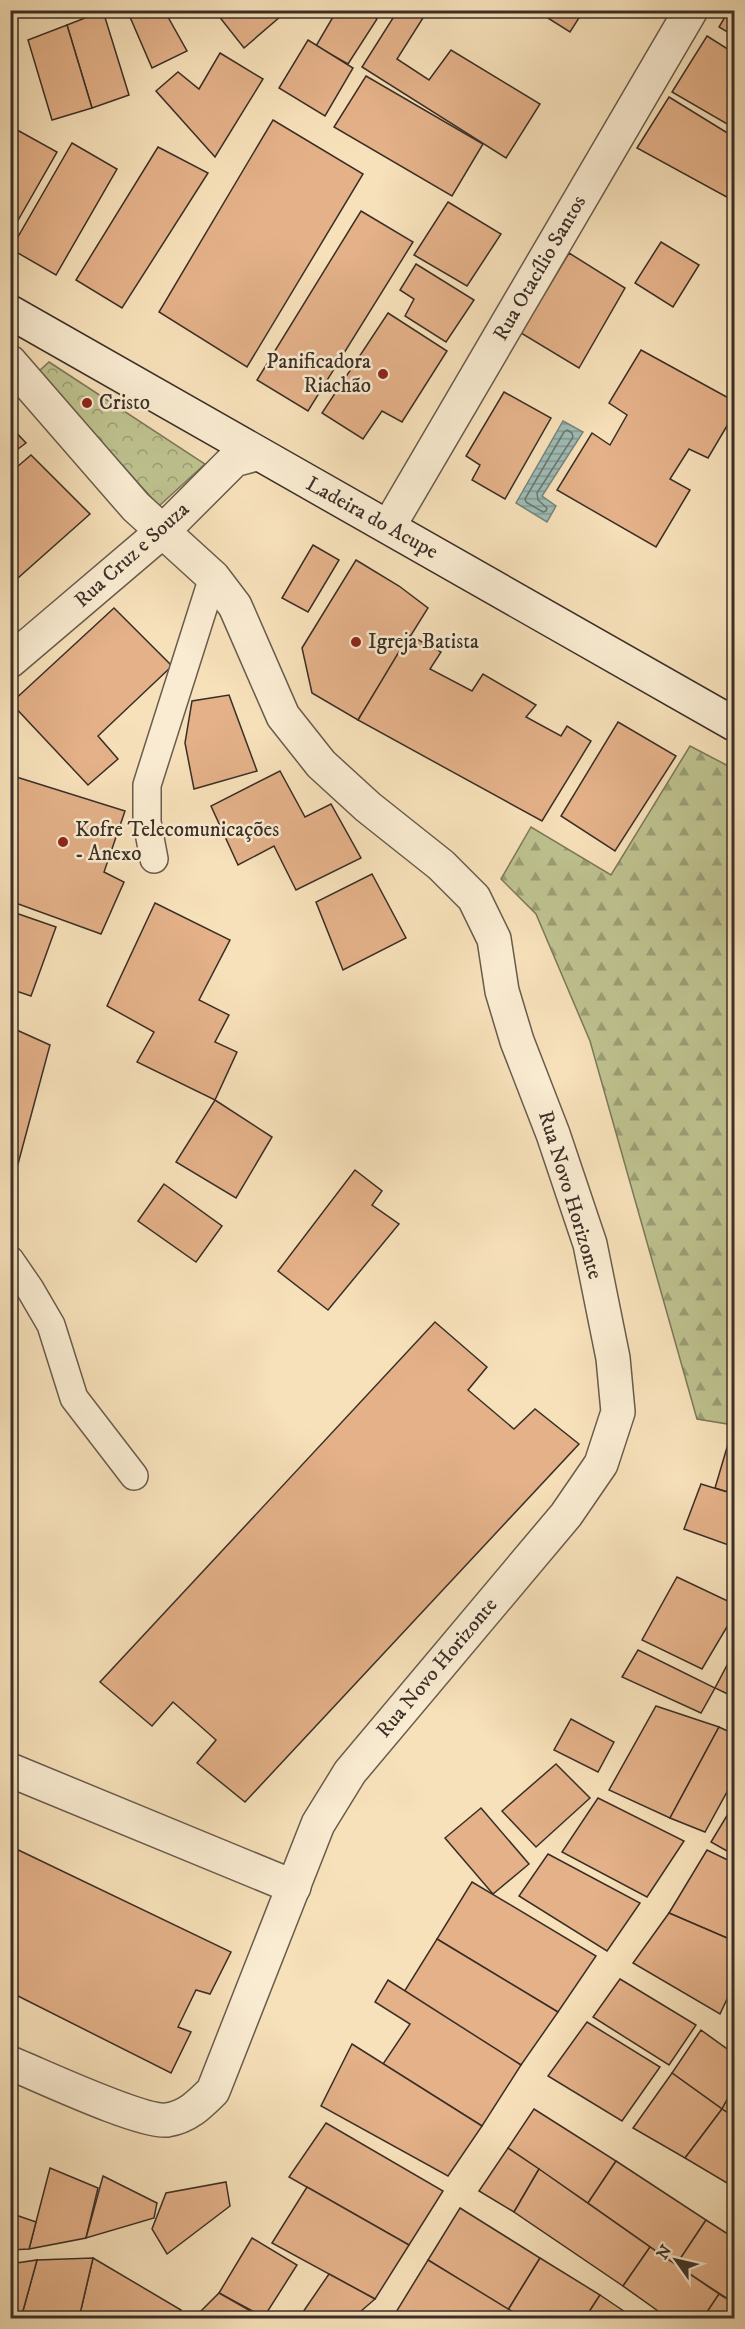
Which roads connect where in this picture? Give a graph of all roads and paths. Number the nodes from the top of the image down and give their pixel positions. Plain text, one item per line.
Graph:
1 (691, 10) edge
2 (10, 312) edge
3 (10, 362) edge
4 (256, 454) junction
5 (389, 526) junction
6 (164, 530) junction
7 (213, 577) junction
8 (10, 661) edge
9 (735, 723) edge
10 (154, 859) dead end
11 (10, 1260) edge
12 (135, 1476) dead end
13 (10, 1770) edge
14 (294, 1887) junction
15 (10, 2063) edge

1 - 5 street, Rua Otacílio Santos
2 - 4 street, Ladeira do Acupe
3 - 6 street, Rua Novo Horizonte
4 - 5 street, Ladeira do Acupe
4 - 6 street, Rua Cruz e Souza
5 - 9 street, Ladeira do Acupe
6 - 7 street, Rua Novo Horizonte
6 - 8 street, Rua Cruz e Souza
7 - 10 lane
7 - 14 street, Rua Novo Horizonte
11 - 12 lane
13 - 14 street
14 - 15 street, Rua Novo Horizonte

